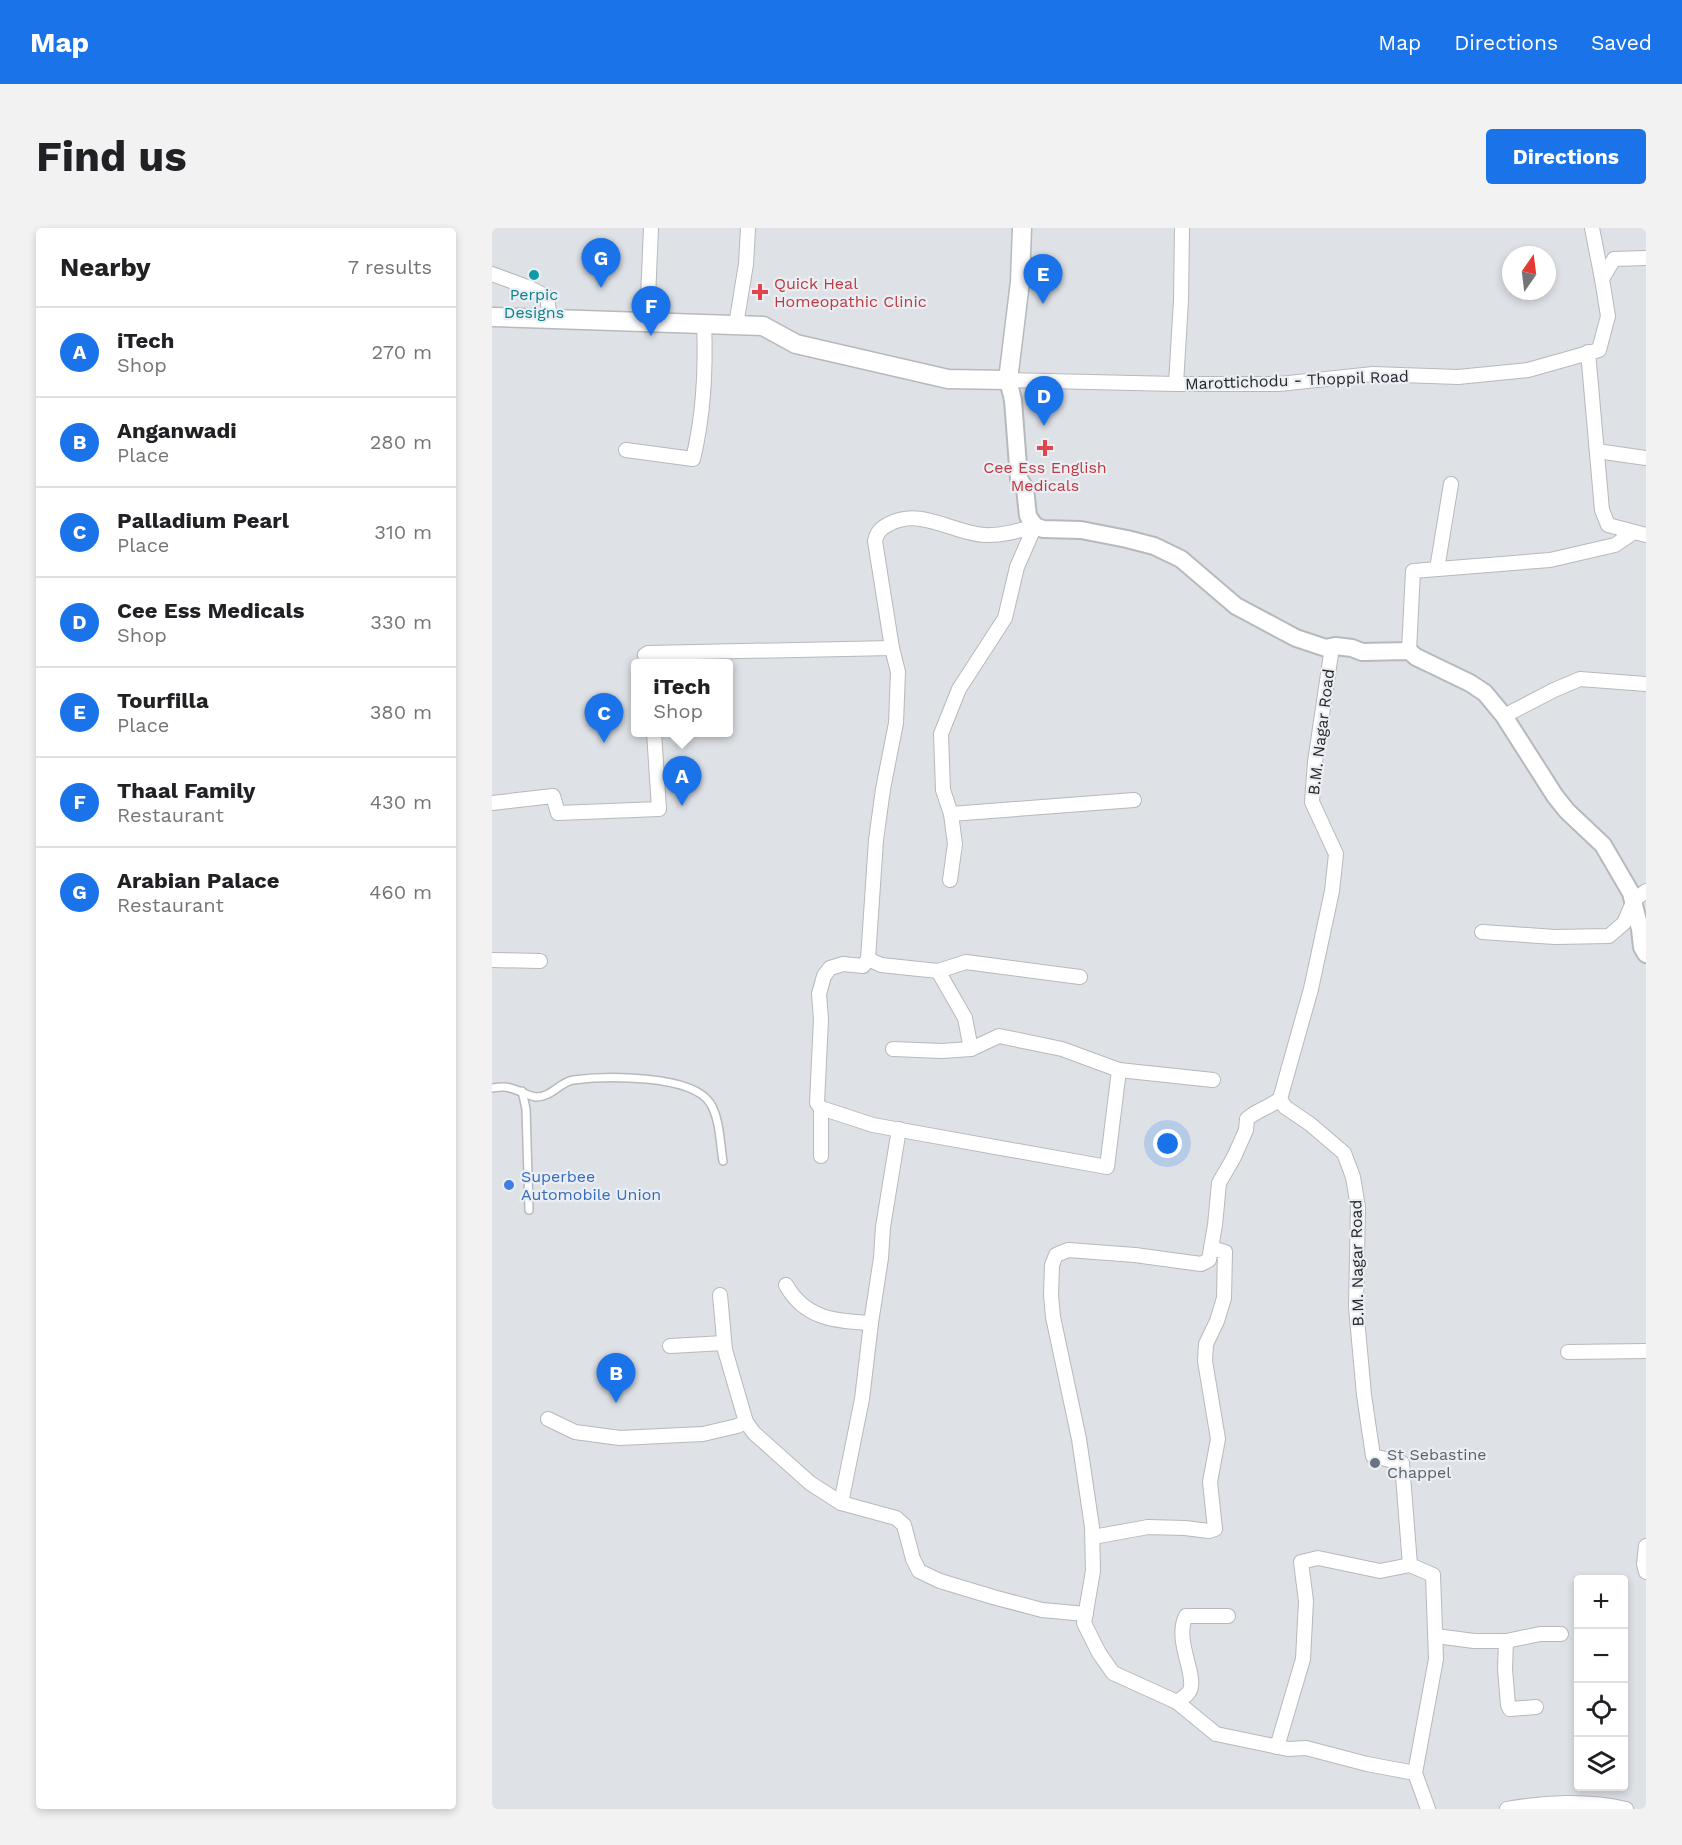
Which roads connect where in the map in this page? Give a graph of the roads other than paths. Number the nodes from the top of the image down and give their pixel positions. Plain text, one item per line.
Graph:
1 (651, 228) edge
2 (748, 228) edge
3 (1022, 228) edge
4 (1182, 228) edge
5 (1592, 228) edge
6 (1646, 258) edge
7 (492, 274) edge
8 (1602, 279) junction
9 (492, 316) edge
10 (550, 318) junction
11 (647, 321) junction
12 (704, 323) junction
13 (736, 325) junction
14 (1588, 352) junction
15 (1008, 380) junction
16 (1176, 384) junction
17 (626, 450) dead end
18 (1597, 451) junction
19 (1646, 458) edge
20 (1451, 484) dead end
21 (1035, 526) junction
22 (1640, 534) edge
23 (1437, 569) junction
24 (1332, 647) junction
25 (892, 648) junction
26 (1410, 651) junction
27 (646, 659) edge
28 (1646, 684) edge
29 (1504, 716) junction
30 (654, 737) edge
31 (1134, 800) dead end
32 (492, 803) edge
33 (951, 814) junction
34 (950, 880) dead end
35 (1640, 895) edge
36 (1482, 932) dead end
37 (1646, 954) edge
38 (868, 959) junction
39 (492, 960) edge
40 (540, 961) dead end
41 (938, 971) junction
42 (1080, 977) dead end
43 (893, 1049) dead end
44 (971, 1049) junction
45 (1119, 1070) junction
46 (1213, 1080) dead end
47 (492, 1088) edge
48 (522, 1091) junction
49 (1280, 1099) junction
50 (821, 1108) junction
51 (899, 1129) junction
52 (821, 1156) dead end
53 (723, 1161) dead end
54 (530, 1210) dead end
55 (1211, 1248) junction
56 (786, 1285) dead end
57 (720, 1295) dead end
58 (870, 1323) junction
59 (724, 1343) junction
60 (670, 1346) dead end
61 (1646, 1351) edge
62 (1568, 1352) dead end
63 (548, 1419) dead end
64 (746, 1422) junction
65 (841, 1503) junction
66 (1093, 1537) junction
67 (1646, 1546) edge
68 (1410, 1565) junction
69 (1646, 1572) edge
70 (1086, 1614) junction
71 (1228, 1616) dead end
72 (1561, 1634) dead end
73 (1436, 1636) junction
74 (1506, 1641) junction
75 (1178, 1702) junction
76 (1536, 1707) dead end
77 (1277, 1747) junction
78 (1415, 1773) junction
79 (1428, 1809) edge
80 (1507, 1809) edge
81 (1626, 1809) edge

1 - 11 street
2 - 13 street
3 - 15 main road
4 - 16 street
5 - 8 street
6 - 8 street
7 - 10 street
8 - 14 street
9 - 10 main road, Marottichodu - Thoppil Road
10 - 11 main road, Marottichodu - Thoppil Road
11 - 12 main road, Marottichodu - Thoppil Road
12 - 13 main road, Marottichodu - Thoppil Road
12 - 17 street
13 - 15 main road, Marottichodu - Thoppil Road
14 - 16 street, Marottichodu - Thoppil Road
14 - 18 street
15 - 16 street, Marottichodu - Thoppil Road
15 - 21 street
18 - 19 street
18 - 22 street
20 - 23 street
21 - 24 street
21 - 25 street
21 - 33 street
22 - 23 street
23 - 26 street
24 - 26 street
24 - 49 street, B.M. Nagar Road
25 - 27 street
25 - 38 street
26 - 29 street
28 - 29 street
29 - 35 street
30 - 32 street
31 - 33 street
33 - 34 street
35 - 36 street
35 - 37 street
38 - 41 street
38 - 50 street
39 - 40 street
41 - 42 street
41 - 44 street
43 - 44 street
44 - 45 street
45 - 46 street
45 - 51 street
47 - 48 lane
48 - 53 lane
48 - 54 lane
49 - 55 street
49 - 68 street, B.M. Nagar Road
50 - 51 street
50 - 52 street
51 - 58 street
55 - 66 street
55 - 66 street
56 - 58 street
57 - 59 street
58 - 65 street
59 - 60 street
59 - 64 street
61 - 62 street
63 - 64 street
64 - 65 street
65 - 70 street
66 - 70 street
67 - 69 street
68 - 73 street
68 - 77 street
70 - 75 street
71 - 75 street
72 - 74 street
73 - 74 street
73 - 78 street
74 - 76 street
75 - 77 street
77 - 78 street
78 - 79 street
80 - 81 street

